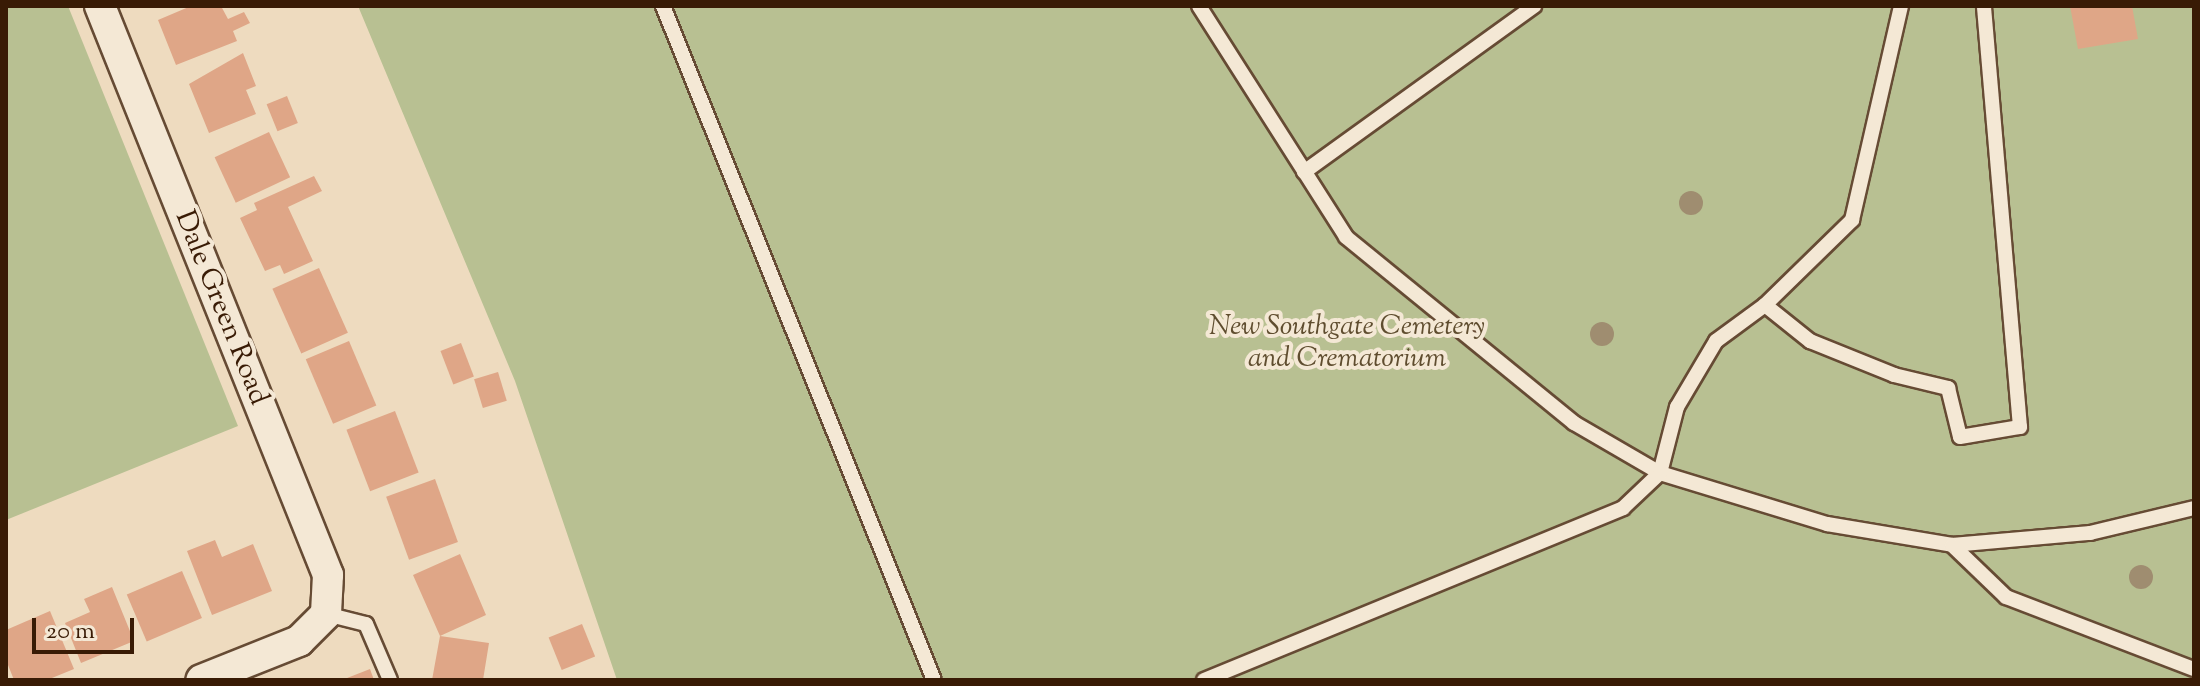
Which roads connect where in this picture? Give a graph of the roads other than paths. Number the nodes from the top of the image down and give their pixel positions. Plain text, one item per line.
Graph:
1 (100, 6) edge
2 (663, 6) edge
3 (1199, 6) edge
4 (1534, 6) edge
5 (1901, 6) edge
6 (1984, 6) edge
7 (1304, 172) junction
8 (1765, 305) junction
9 (1660, 473) junction
10 (2194, 508) edge
11 (1952, 545) junction
12 (326, 614) junction
13 (2194, 669) edge
14 (201, 680) edge
15 (390, 680) edge
16 (934, 680) edge
17 (1204, 680) edge

1 - 12 street, Dale Green Road
2 - 16 lane
3 - 7 lane
4 - 7 lane
5 - 8 lane
6 - 8 lane
7 - 9 lane
8 - 9 lane
9 - 11 lane
9 - 17 lane
10 - 11 lane
11 - 13 lane
12 - 14 street
12 - 15 lane

